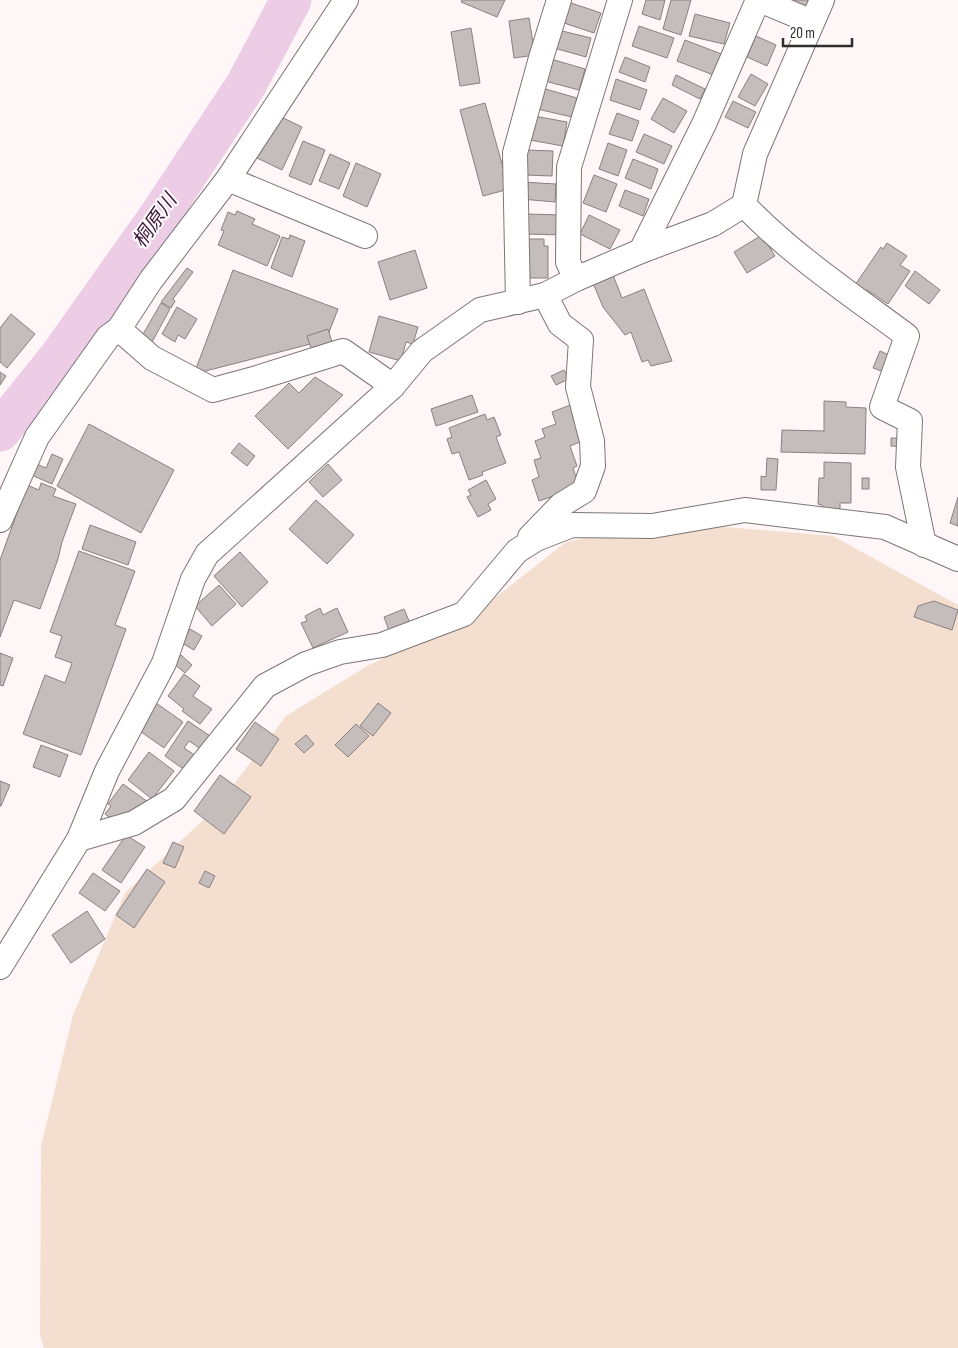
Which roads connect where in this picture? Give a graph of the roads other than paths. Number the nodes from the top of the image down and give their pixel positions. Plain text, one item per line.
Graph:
1 (346, 0) edge
2 (559, 0) edge
3 (620, 0) edge
4 (759, 0) edge
5 (822, 0) edge
6 (812, 22) junction
7 (228, 179) junction
8 (744, 205) junction
9 (365, 236) dead end
10 (641, 251) junction
11 (576, 280) junction
12 (546, 295) junction
13 (518, 302) junction
14 (119, 329) junction
15 (394, 386) junction
16 (0, 520) edge
17 (924, 545) junction
18 (517, 551) junction
19 (958, 559) edge
20 (78, 839) junction
21 (0, 967) edge

1 - 7 street
2 - 13 street
3 - 11 street
4 - 6 street
4 - 10 street
5 - 6 street
6 - 8 street
7 - 9 street
7 - 14 street
8 - 10 street
8 - 17 street
10 - 11 street
11 - 12 street
12 - 13 street
12 - 18 street
13 - 15 street
14 - 15 street
14 - 16 street
15 - 20 street
17 - 18 street
17 - 19 street
18 - 20 street
20 - 21 street

